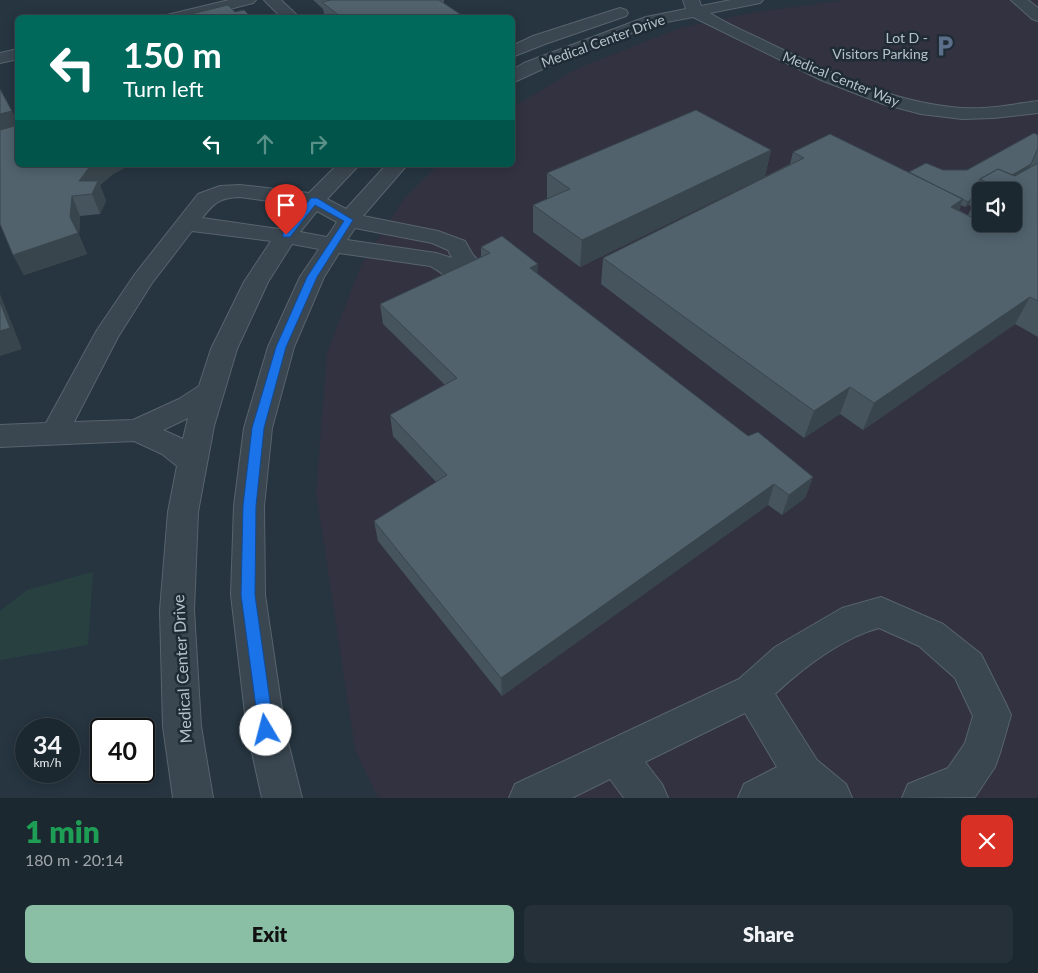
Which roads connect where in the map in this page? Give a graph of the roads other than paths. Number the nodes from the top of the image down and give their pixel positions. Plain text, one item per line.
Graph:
1 (248, 0) edge
2 (272, 0) edge
3 (675, 0) edge
4 (755, 0) edge
5 (1019, 0) edge
6 (695, 4) edge
7 (718, 6) junction
8 (185, 15) edge
9 (289, 15) edge
10 (1038, 16) edge
11 (515, 51) edge
12 (15, 55) edge
13 (0, 58) edge
14 (515, 76) edge
15 (1038, 107) edge
16 (1007, 111) junction
17 (347, 167) edge
18 (395, 167) edge
19 (314, 200) junction
20 (349, 220) junction
21 (184, 224) junction
22 (286, 235) junction
23 (463, 238) junction
24 (332, 245) junction
25 (436, 260) junction
26 (211, 391) junction
27 (136, 430) junction
28 (54, 434) junction
29 (0, 436) edge
30 (193, 462) junction
31 (752, 691) junction
32 (616, 756) junction
33 (803, 774) junction
34 (193, 798) edge
35 (282, 798) edge
36 (529, 798) edge
37 (648, 798) edge
38 (758, 798) edge
39 (832, 798) edge
40 (922, 798) edge

1 - 8 street
2 - 9 street
3 - 11 street, Medical Center Drive
4 - 7 street
5 - 10 street
6 - 7 street, Medical Center Way
6 - 14 street, Medical Center Drive
6 - 16 street, Medical Center Way
7 - 16 street, Medical Center Way
12 - 13 street
15 - 16 street, Medical Center Way
17 - 19 street, Medical Center Drive
18 - 20 street
19 - 20 street
19 - 21 street
19 - 22 street, Medical Center Drive
20 - 23 street
20 - 24 street
21 - 22 street
21 - 28 street
22 - 24 street
22 - 26 street, Medical Center Drive
23 - 25 street
23 - 25 street
24 - 25 street
24 - 35 street
26 - 27 street
26 - 30 street, Medical Center Drive
27 - 28 street
27 - 30 street
28 - 29 street
30 - 34 street, Medical Center Drive
31 - 32 street
31 - 33 street
31 - 40 street
32 - 36 street
32 - 37 street
33 - 38 street
33 - 39 street

